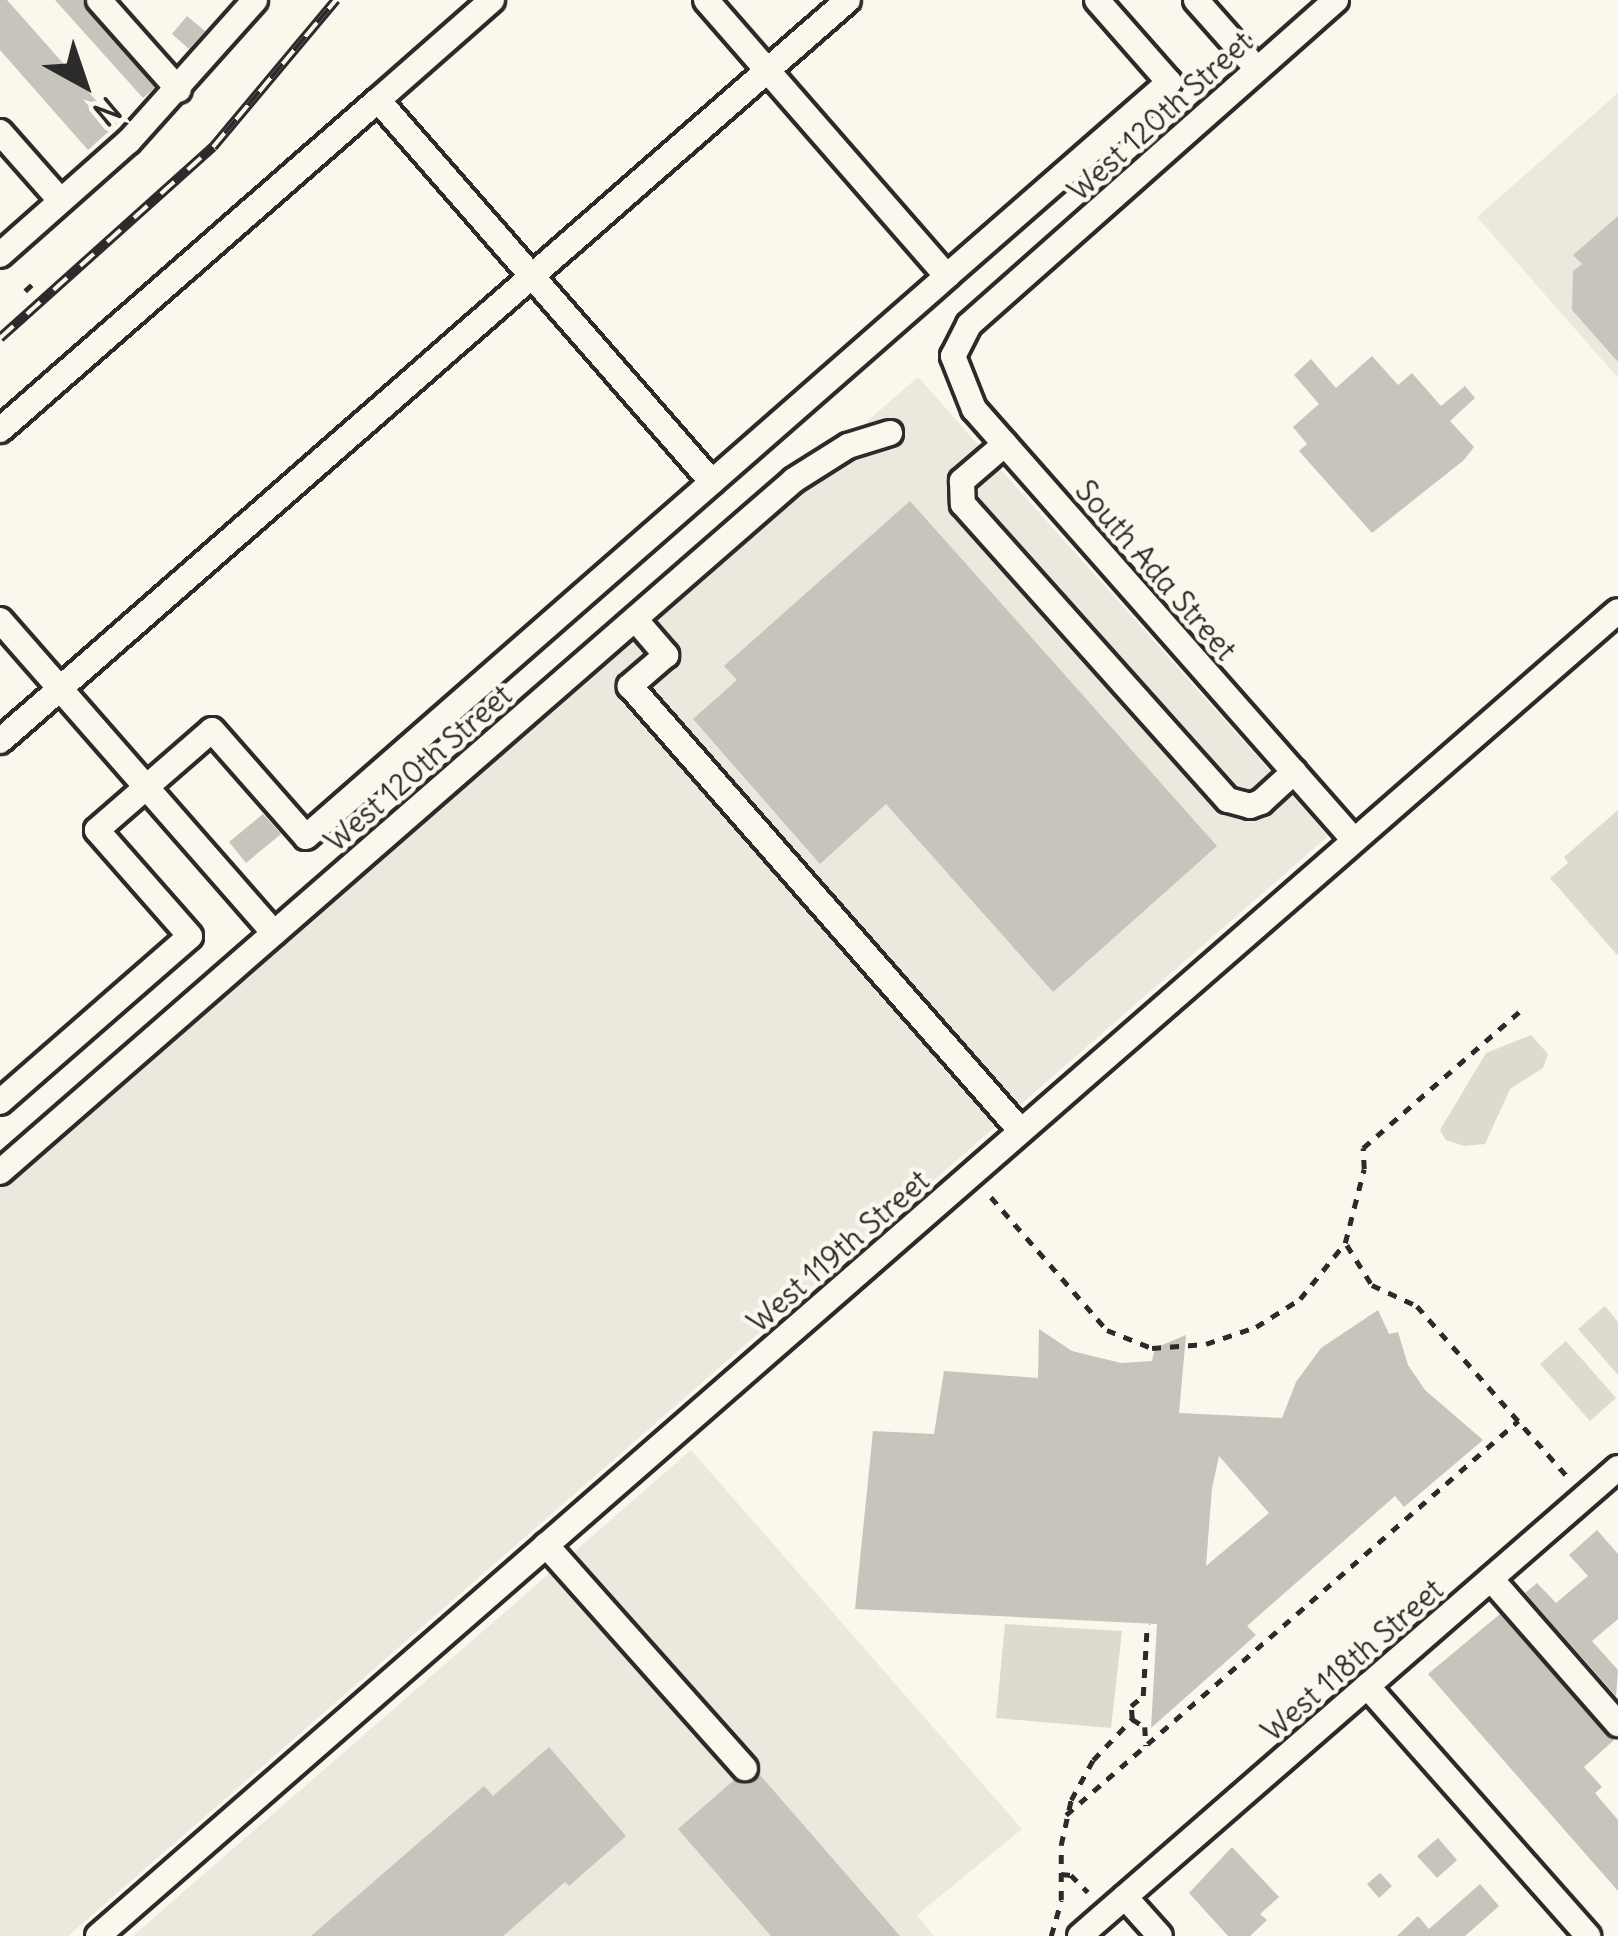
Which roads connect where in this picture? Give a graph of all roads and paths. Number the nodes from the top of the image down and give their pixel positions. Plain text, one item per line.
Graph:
1 (99, 0) edge
2 (255, 0) edge
3 (492, 0) edge
4 (706, 0) edge
5 (848, 0) edge
6 (1097, 0) edge
7 (1196, 0) edge
8 (1336, 0) edge
9 (768, 70) junction
10 (1257, 70) junction
11 (179, 90) junction
12 (378, 100) junction
13 (0, 132) edge
14 (60, 200) junction
15 (0, 255) edge
16 (532, 276) junction
17 (947, 276) junction
18 (37, 280) dead end
19 (25, 291) dead end
20 (969, 325) joint
21 (0, 430) edge
22 (890, 433) dead end
23 (1005, 444) junction
24 (712, 482) junction
25 (1618, 610) edge
26 (0, 620) edge
27 (635, 620) junction
28 (60, 688) junction
29 (0, 741) edge
30 (1294, 772) junction
31 (146, 787) junction
32 (1354, 840) junction
33 (274, 933) junction
34 (1519, 1012) dead end
35 (0, 1102) edge
36 (1021, 1131) junction
37 (0, 1172) edge
38 (991, 1197) dead end
39 (1345, 1243) junction
40 (1518, 1421) junction
41 (1616, 1474) edge
42 (1567, 1476) dead end
43 (546, 1545) junction
44 (1490, 1579) junction
45 (1147, 1624) dead end
46 (1367, 1686) junction
47 (1132, 1719) junction
48 (1618, 1724) edge
49 (1146, 1745) junction
50 (745, 1768) dead end
51 (1066, 1815) junction
52 (1061, 1874) junction
53 (1088, 1892) dead end
54 (1125, 1897) junction
55 (98, 1936) edge
56 (1051, 1936) edge
57 (1080, 1936) edge
58 (1160, 1936) edge
59 (1588, 1936) edge

1 - 11 street
2 - 11 street
3 - 12 street
4 - 9 street
5 - 9 street
6 - 17 street
7 - 10 street
8 - 10 street, West 120th Street
9 - 16 street
9 - 17 street
10 - 20 street, West 120th Street
11 - 14 street
12 - 16 street
12 - 21 street
13 - 14 street
14 - 15 street
16 - 24 street
16 - 28 street
17 - 24 street
18 - 19 path
20 - 23 street, South Ada Street
22 - 27 street, West 120th Street
23 - 30 street, South Ada Street
23 - 30 street
24 - 31 street
25 - 32 street, West 119th Street
26 - 28 street
27 - 33 street, West 120th Street
27 - 36 street
28 - 29 street
28 - 31 street
30 - 32 street, South Ada Street
31 - 33 street
31 - 35 street
32 - 36 street, West 119th Street
33 - 37 street, West 120th Street
34 - 39 path
36 - 43 street, West 119th Street
38 - 39 path
39 - 40 path
40 - 42 path
40 - 49 path
41 - 44 street, West 118th Street
43 - 50 street
43 - 55 street, West 119th Street
44 - 46 street, West 118th Street
44 - 48 street
45 - 47 path
46 - 54 street, West 118th Street
46 - 59 street
47 - 49 path
47 - 51 path
49 - 51 path
51 - 52 path
52 - 53 path
52 - 56 path
54 - 57 street, West 118th Street
54 - 58 street

